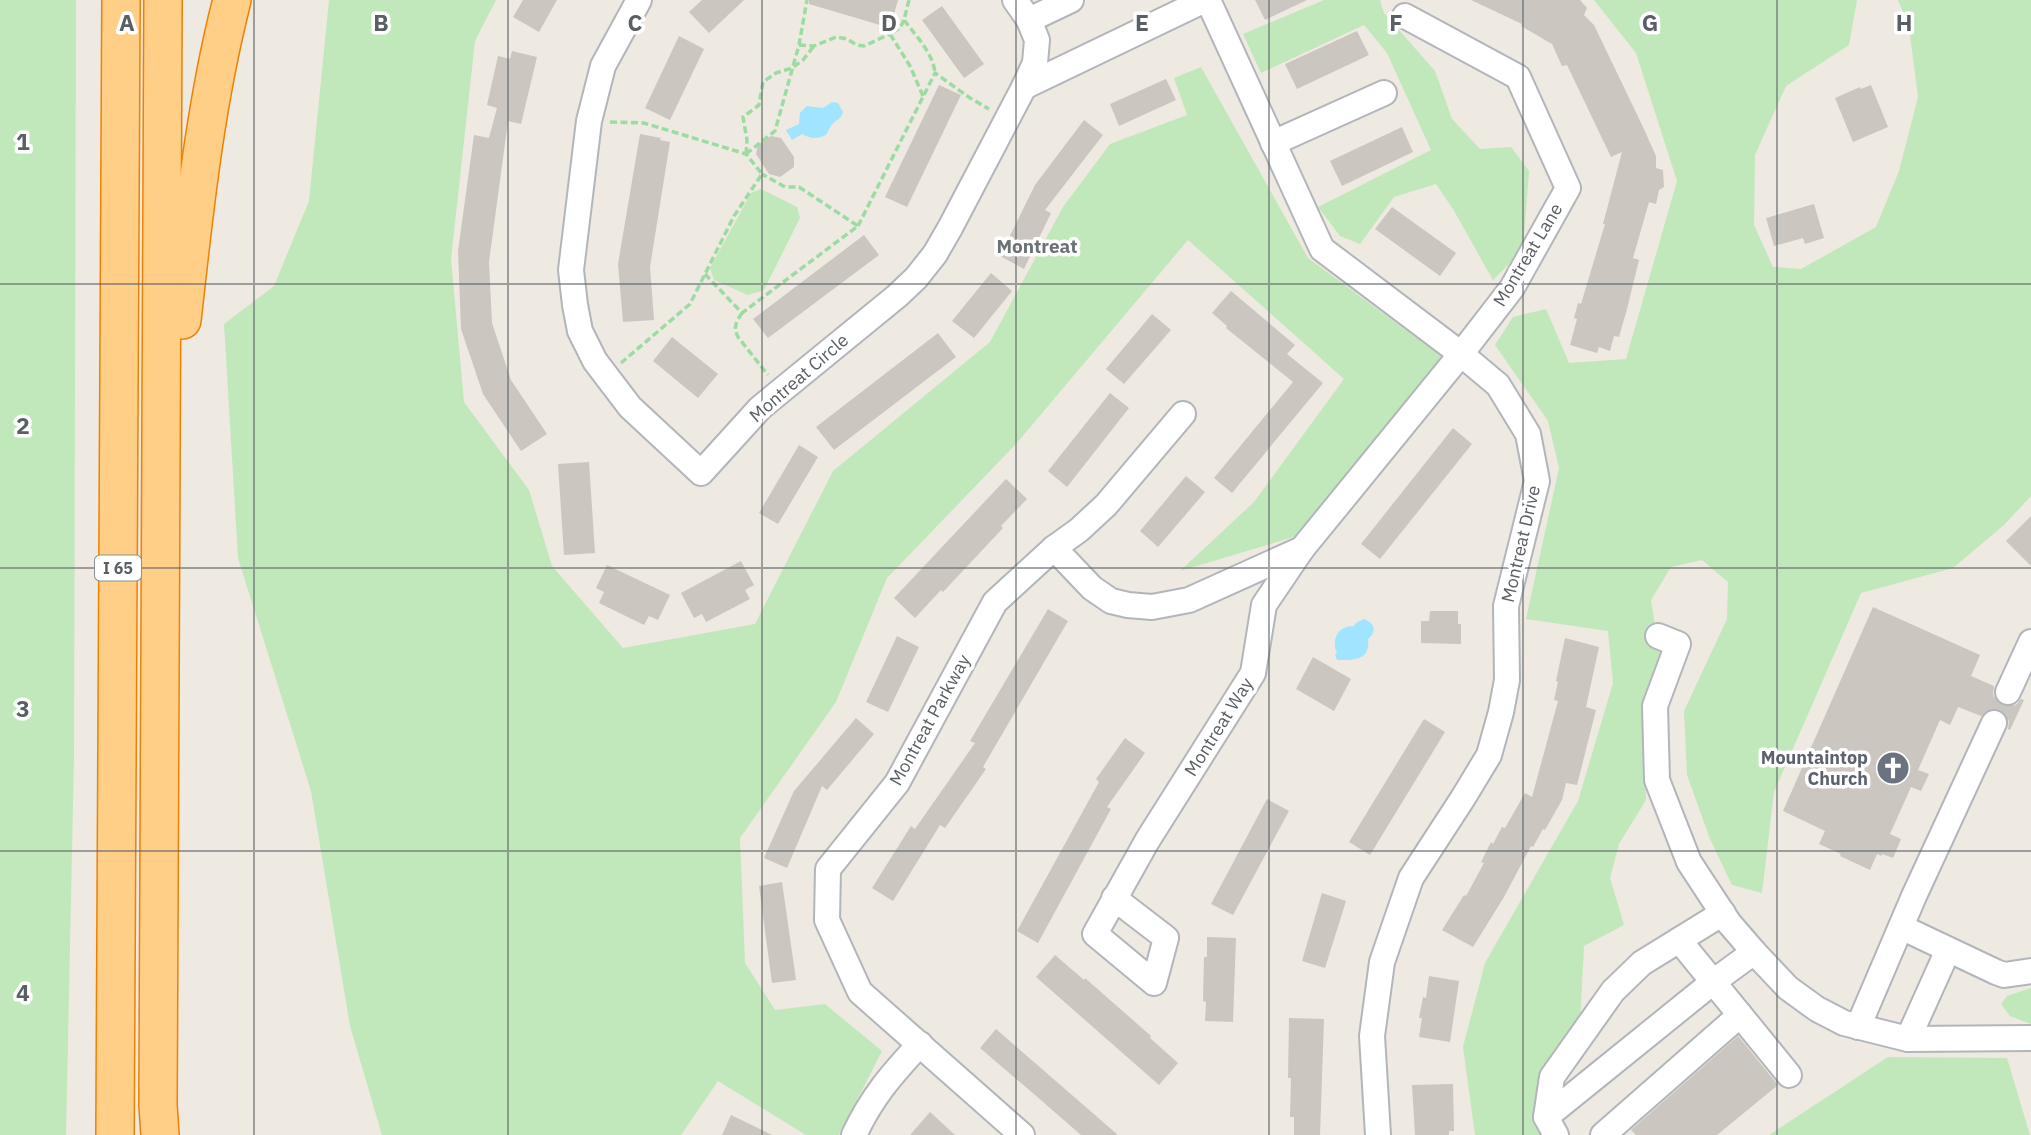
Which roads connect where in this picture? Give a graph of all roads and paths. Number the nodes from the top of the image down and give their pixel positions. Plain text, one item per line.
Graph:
1 (121, 0) edge
2 (163, 0) edge
3 (232, 0) edge
4 (639, 0) edge
5 (807, 0) edge
6 (909, 0) edge
7 (1071, 0) edge
8 (1206, 0) edge
9 (1022, 10) edge
10 (1405, 16) dead end
11 (904, 20) junction
12 (890, 34) junction
13 (799, 45) junction
14 (814, 46) junction
15 (792, 68) junction
16 (935, 73) junction
17 (1024, 87) junction
18 (1384, 93) dead end
19 (923, 96) junction
20 (1008, 119) junction
21 (589, 121) junction
22 (1273, 143) junction
23 (746, 154) junction
24 (762, 174) junction
25 (858, 226) junction
26 (705, 274) junction
27 (742, 313) junction
28 (1461, 354) junction
29 (606, 376) junction
30 (780, 391) junction
31 (1183, 415) dead end
32 (161, 513) junction
33 (1054, 548) junction
34 (1302, 549) junction
35 (1658, 636) dead end
36 (2031, 642) edge
37 (2008, 692) tunnel mouth
38 (1994, 723) tunnel mouth
39 (1114, 898) dead end
40 (1723, 913) junction
41 (1900, 927) junction
42 (1679, 940) junction
43 (1948, 950) junction
44 (1754, 952) junction
45 (2031, 971) edge
46 (1713, 982) junction
47 (1740, 1016) junction
48 (1858, 1027) junction
49 (2031, 1038) edge
50 (1908, 1039) junction
51 (920, 1044) junction
52 (1788, 1075) dead end
53 (1551, 1126) edge
54 (115, 1135) edge
55 (160, 1135) edge
56 (853, 1135) edge
57 (1022, 1135) edge
58 (1378, 1135) edge
59 (1603, 1135) edge

1 - 54 highway, I 65
2 - 32 highway, I 65
3 - 32 highway
4 - 21 street, Montreat Circle
5 - 13 path
6 - 11 path
7 - 9 street, Montreat Circle
8 - 17 street
8 - 22 street, Montreat Drive
9 - 17 street, Montreat Circle
10 - 28 street, Montreat Lane
11 - 12 path
11 - 16 path
12 - 14 path
12 - 19 path
13 - 14 path
13 - 15 path
14 - 15 path
15 - 23 path
15 - 23 path
16 - 19 path
16 - 20 path
17 - 20 street, Montreat Circle
18 - 22 street
19 - 25 path
20 - 30 street, Montreat Circle
21 - 23 path
21 - 29 street, Montreat Circle
22 - 28 street, Montreat Drive
23 - 24 path
24 - 25 path
24 - 26 path
25 - 27 path
26 - 27 path
26 - 29 path
27 - 30 path
28 - 34 street, Montreat Way
28 - 58 street, Montreat Drive
29 - 30 street, Montreat Circle
31 - 33 street, Montreat Parkway
32 - 55 highway, I 65
33 - 34 street, Montreat Way
33 - 51 street, Montreat Parkway
34 - 39 street, Montreat Way
35 - 40 street
36 - 37 street
38 - 41 street
40 - 42 street
40 - 44 street
41 - 43 street
41 - 48 street
42 - 46 street
42 - 53 street
43 - 45 street
43 - 50 street
44 - 46 street
44 - 48 street
46 - 47 street
46 - 53 street
47 - 52 street
47 - 59 street
48 - 50 street
49 - 50 street
51 - 56 street
51 - 57 street, Montreat Parkway

